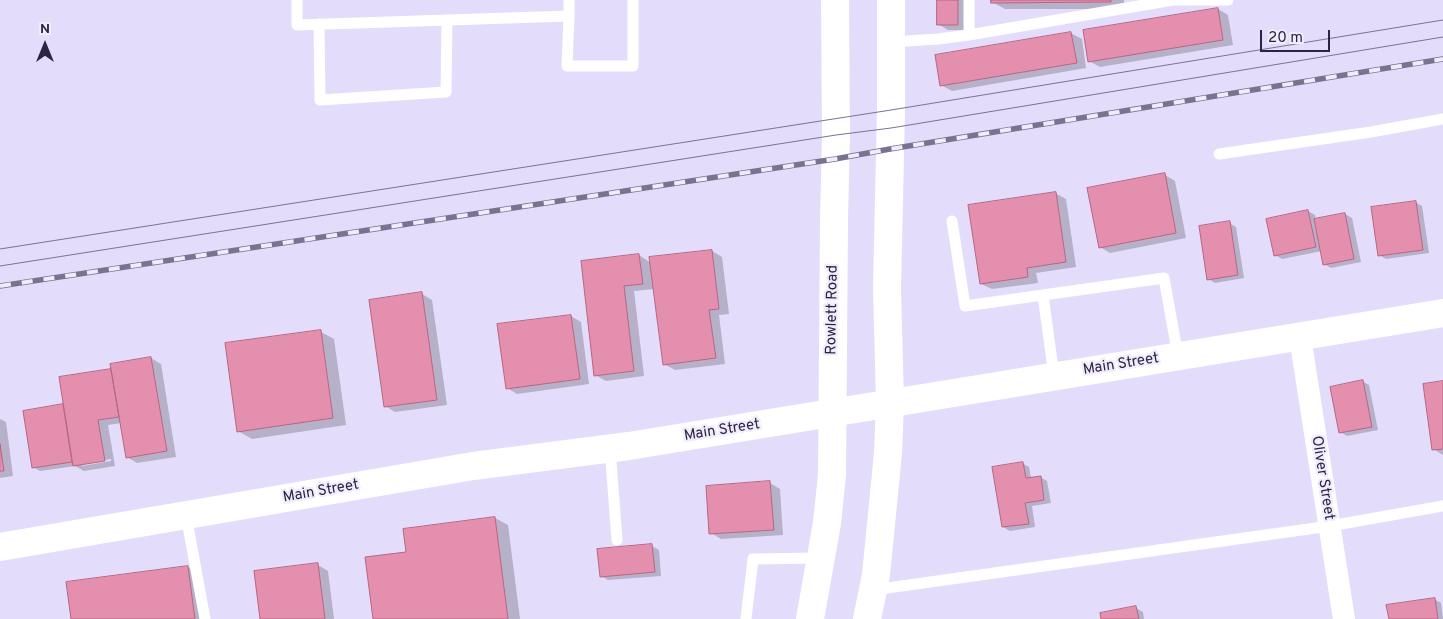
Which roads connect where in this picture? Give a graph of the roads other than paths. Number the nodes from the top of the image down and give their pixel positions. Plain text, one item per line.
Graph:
1 (297, 0) edge
2 (569, 0) edge
3 (632, 0) edge
4 (835, 0) edge
5 (891, 0) edge
6 (969, 0) edge
7 (1228, 0) edge
8 (1136, 3) edge
9 (569, 16) junction
10 (447, 20) junction
11 (319, 24) junction
12 (969, 35) junction
13 (891, 42) junction
14 (1443, 119) edge
15 (1220, 154) dead end
16 (952, 221) dead end
17 (1044, 295) junction
18 (1443, 313) edge
19 (1300, 337) junction
20 (1178, 356) junction
21 (1054, 376) junction
22 (890, 403) junction
23 (832, 413) junction
24 (610, 448) junction
25 (1443, 506) edge
26 (186, 515) junction
27 (1330, 526) junction
28 (617, 540) dead end
29 (0, 547) edge
30 (822, 558) junction
31 (873, 590) junction
32 (205, 619) edge
33 (746, 619) edge
34 (810, 619) edge
35 (867, 619) edge
36 (1344, 619) edge

1 - 11 lane
2 - 9 lane
3 - 9 lane
4 - 23 street, Rowlett Road
5 - 13 street
6 - 12 lane
7 - 8 lane
8 - 12 lane
9 - 10 lane
10 - 11 lane
10 - 11 lane
12 - 13 lane
13 - 22 street
14 - 15 lane
16 - 17 lane
17 - 20 lane
17 - 21 lane
18 - 19 street, Main Street
19 - 20 street, Main Street
19 - 27 street, Oliver Street
20 - 21 street, Main Street
21 - 22 street, Main Street
22 - 23 street, Main Street
22 - 31 street
23 - 24 street, Main Street
23 - 30 street, Rowlett Road
24 - 26 street, Main Street
24 - 28 lane
25 - 27 lane
26 - 29 street, Main Street
26 - 32 lane
27 - 31 lane
27 - 36 street, Oliver Street
30 - 33 lane
30 - 34 street, Rowlett Road
31 - 35 street

